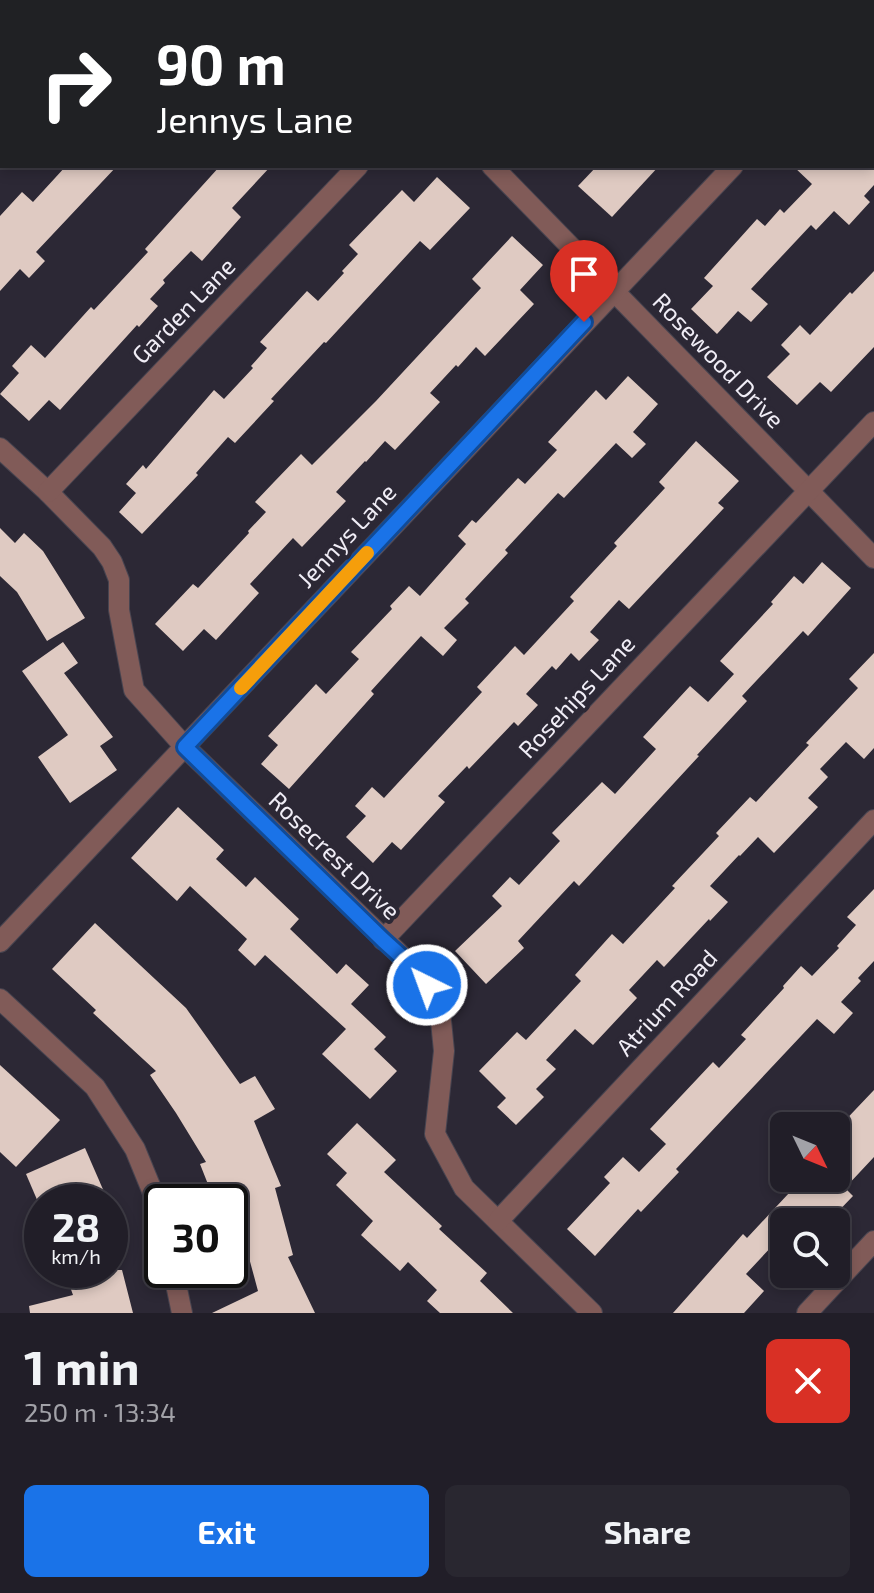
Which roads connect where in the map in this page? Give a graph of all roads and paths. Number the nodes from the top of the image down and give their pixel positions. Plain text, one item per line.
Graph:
1 (356, 168) edge
2 (494, 168) edge
3 (731, 168) edge
4 (613, 291) junction
5 (874, 422) edge
6 (0, 448) edge
7 (808, 491) junction
8 (48, 492) junction
9 (874, 558) edge
10 (185, 747) junction
11 (874, 820) edge
12 (383, 940) junction
13 (0, 942) edge
14 (0, 999) edge
15 (149, 1184) edge
16 (498, 1221) junction
17 (874, 1241) edge
18 (177, 1288) edge
19 (182, 1313) edge
20 (592, 1313) edge
21 (807, 1313) edge

1 - 8 street, Garden Lane
2 - 4 street, Rosewood Drive
3 - 4 street, Jennys Lane
4 - 7 street, Rosewood Drive
4 - 10 street, Jennys Lane
5 - 7 street, Rosehips Lane
6 - 8 street, Rosecrest Drive
7 - 9 street, Rosewood Drive
7 - 12 street, Rosehips Lane
8 - 10 street, Rosecrest Drive
10 - 12 street, Rosecrest Drive
10 - 13 street, Jennys Lane
11 - 16 street, Atrium Road
12 - 16 street, Rosecrest Drive
14 - 15 street
16 - 20 street, Rosecrest Drive
17 - 21 street
18 - 19 street

